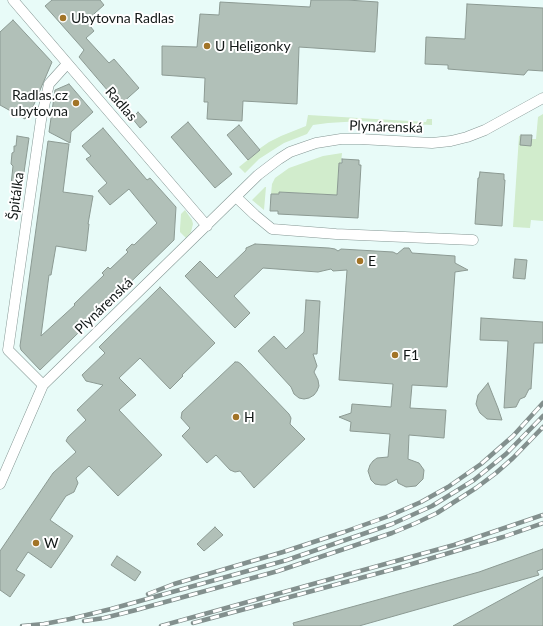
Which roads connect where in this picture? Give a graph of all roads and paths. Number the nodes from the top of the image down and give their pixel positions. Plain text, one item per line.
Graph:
1 (13, 0) edge
2 (67, 64) junction
3 (543, 98) edge
4 (236, 197) junction
5 (207, 226) junction
6 (473, 240) dead end
7 (43, 385) junction
8 (0, 484) edge

1 - 2 street, Radlas
2 - 5 street, Radlas
2 - 7 street, Špitálka
3 - 4 street, Plynárenská
4 - 5 street, Plynárenská
4 - 6 street
5 - 7 street, Plynárenská
7 - 8 street

